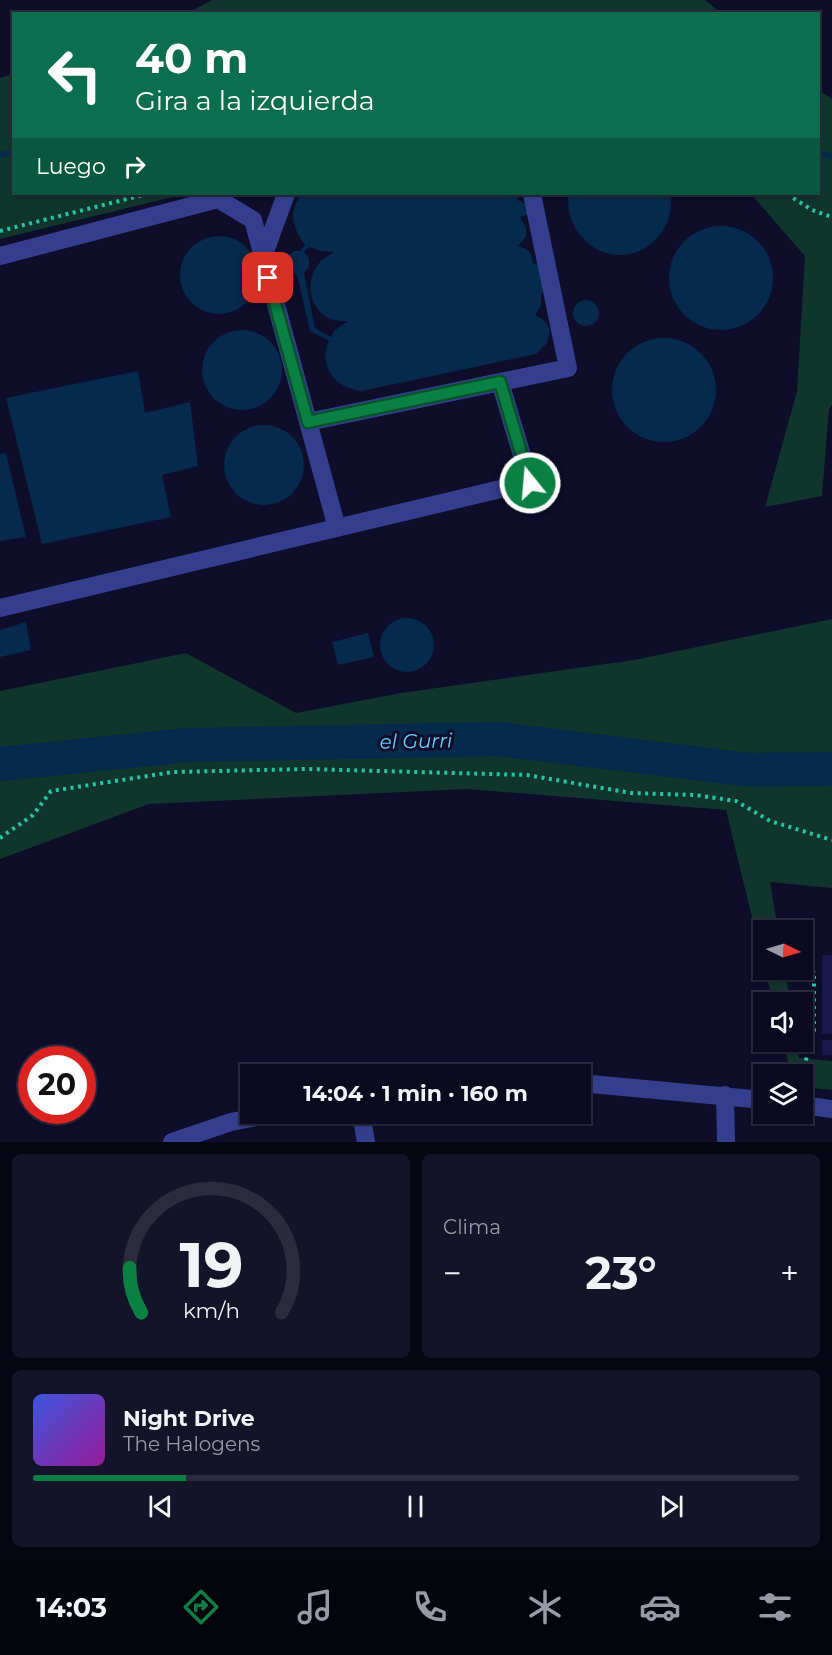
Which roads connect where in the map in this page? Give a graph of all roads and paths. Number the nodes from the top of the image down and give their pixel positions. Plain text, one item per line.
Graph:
1 (143, 195) edge
2 (286, 195) edge
3 (532, 195) edge
4 (790, 195) edge
5 (832, 217) edge
6 (0, 231) edge
7 (0, 256) edge
8 (263, 257) junction
9 (500, 382) junction
10 (308, 422) junction
11 (337, 528) junction
12 (0, 608) edge
13 (0, 838) edge
14 (832, 840) edge
15 (814, 971) dead end
16 (805, 1064) edge
17 (591, 1084) edge
18 (725, 1095) junction
19 (753, 1099) edge
20 (813, 1106) edge
21 (832, 1109) edge
22 (240, 1120) edge
23 (363, 1124) edge
24 (172, 1142) edge
25 (366, 1142) edge
26 (726, 1142) edge

1 - 6 path
2 - 8 street
3 - 9 street
4 - 5 path
7 - 8 street
8 - 10 street
9 - 10 street
9 - 11 street
10 - 11 street
11 - 12 street
13 - 14 path
15 - 16 path
17 - 18 street
18 - 19 street
18 - 26 street
20 - 21 street
22 - 24 street
23 - 25 street

